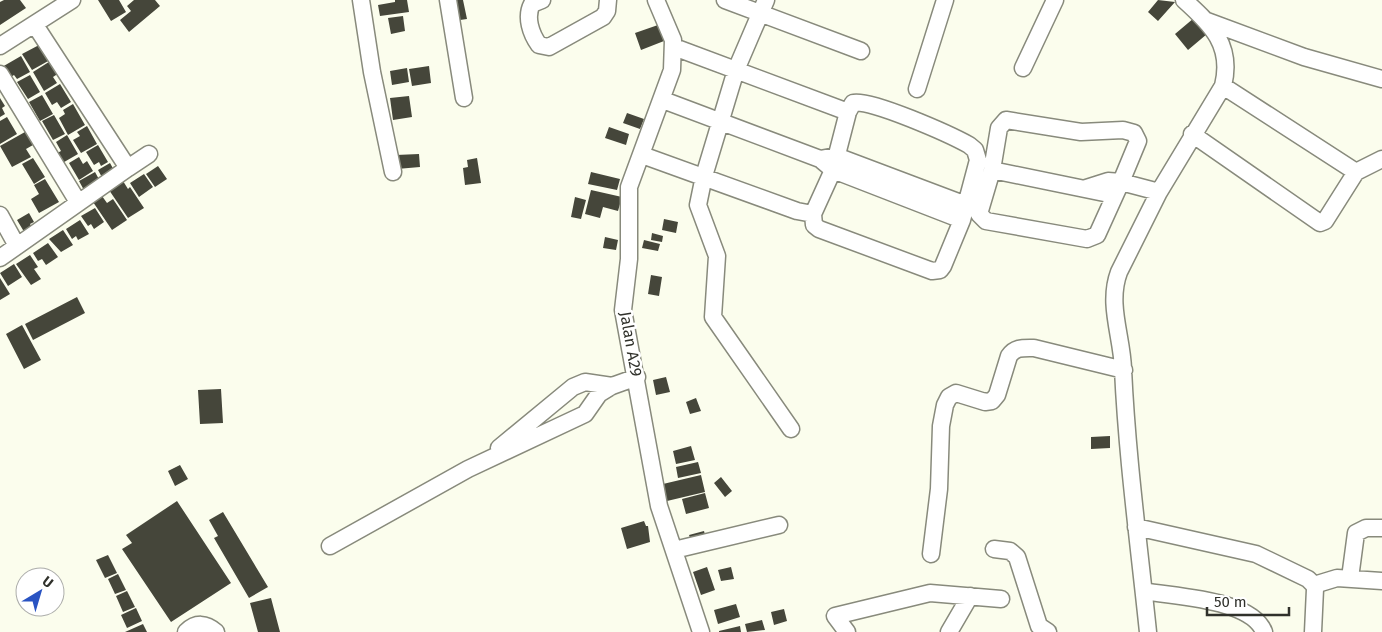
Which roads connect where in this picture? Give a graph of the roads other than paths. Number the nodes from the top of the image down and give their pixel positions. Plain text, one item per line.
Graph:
1 (72, 0) edge
2 (362, 0) edge
3 (448, 0) edge
4 (542, 0) edge
5 (608, 0) edge
6 (656, 0) edge
7 (725, 0) edge
8 (945, 0) edge
9 (1055, 0) edge
10 (1184, 0) edge
11 (764, 7) edge
12 (1207, 21) junction
13 (35, 25) junction
14 (0, 46) edge
15 (674, 47) junction
16 (860, 52) dead end
17 (1024, 68) dead end
18 (736, 70) junction
19 (0, 74) edge
20 (1382, 78) edge
21 (1222, 86) junction
22 (917, 89) dead end
23 (464, 98) dead end
24 (663, 100) junction
25 (848, 112) junction
26 (721, 123) junction
27 (1192, 134) junction
28 (149, 154) dead end
29 (642, 155) junction
30 (1382, 159) edge
31 (830, 162) junction
32 (128, 168) junction
33 (992, 170) junction
34 (393, 172) dead end
35 (1356, 172) junction
36 (704, 176) junction
37 (1117, 188) junction
38 (1159, 192) junction
39 (78, 202) junction
40 (964, 213) junction
41 (813, 214) junction
42 (0, 215) edge
43 (17, 246) junction
44 (0, 258) edge
45 (1124, 370) junction
46 (637, 377) junction
47 (612, 386) junction
48 (791, 429) dead end
49 (482, 462) junction
50 (779, 525) dead end
51 (1136, 527) junction
52 (1382, 528) edge
53 (330, 546) dead end
54 (994, 549) dead end
55 (674, 550) junction
56 (931, 554) dead end
57 (1350, 578) junction
58 (1382, 581) edge
59 (1314, 585) junction
60 (1144, 591) junction
61 (970, 596) junction
62 (1001, 598) dead end
63 (186, 632) edge
64 (216, 632) edge
65 (701, 632) edge
66 (847, 632) edge
67 (949, 632) edge
68 (1048, 632) edge
69 (1148, 632) edge
70 (1264, 632) edge
71 (1313, 632) edge

1 - 13 street
2 - 34 street
3 - 23 street
4 - 5 street
6 - 15 street, Jalan A29
7 - 11 street
8 - 22 street
9 - 17 street
10 - 12 street
11 - 16 street
11 - 18 street
12 - 20 street
12 - 21 street
13 - 14 street
13 - 32 street
15 - 18 street
15 - 24 street, Jalan A29
18 - 25 street
18 - 26 street
19 - 39 street
21 - 27 street
21 - 35 street
24 - 26 street
24 - 29 street, Jalan A29
25 - 31 street
25 - 40 street
26 - 31 street
26 - 36 street
27 - 35 street
27 - 38 street
28 - 32 street
29 - 36 street
29 - 46 street, Jalan A29
30 - 35 street
31 - 40 street
31 - 41 street
32 - 39 street
33 - 37 street
33 - 37 street
33 - 37 street
36 - 41 street
36 - 48 street
37 - 38 street
38 - 45 street
39 - 43 street
40 - 41 street
42 - 43 street
43 - 44 street
45 - 51 street
45 - 56 street
46 - 47 street
46 - 55 street, Jalan A29
47 - 49 street
47 - 49 street
49 - 53 street
50 - 55 street
51 - 59 street
51 - 60 street
52 - 57 street
54 - 68 street
55 - 65 street, Jalan A29
57 - 58 street
57 - 59 street
59 - 71 street
60 - 69 street
60 - 70 street
61 - 62 street
61 - 66 street
61 - 67 street
63 - 64 street

